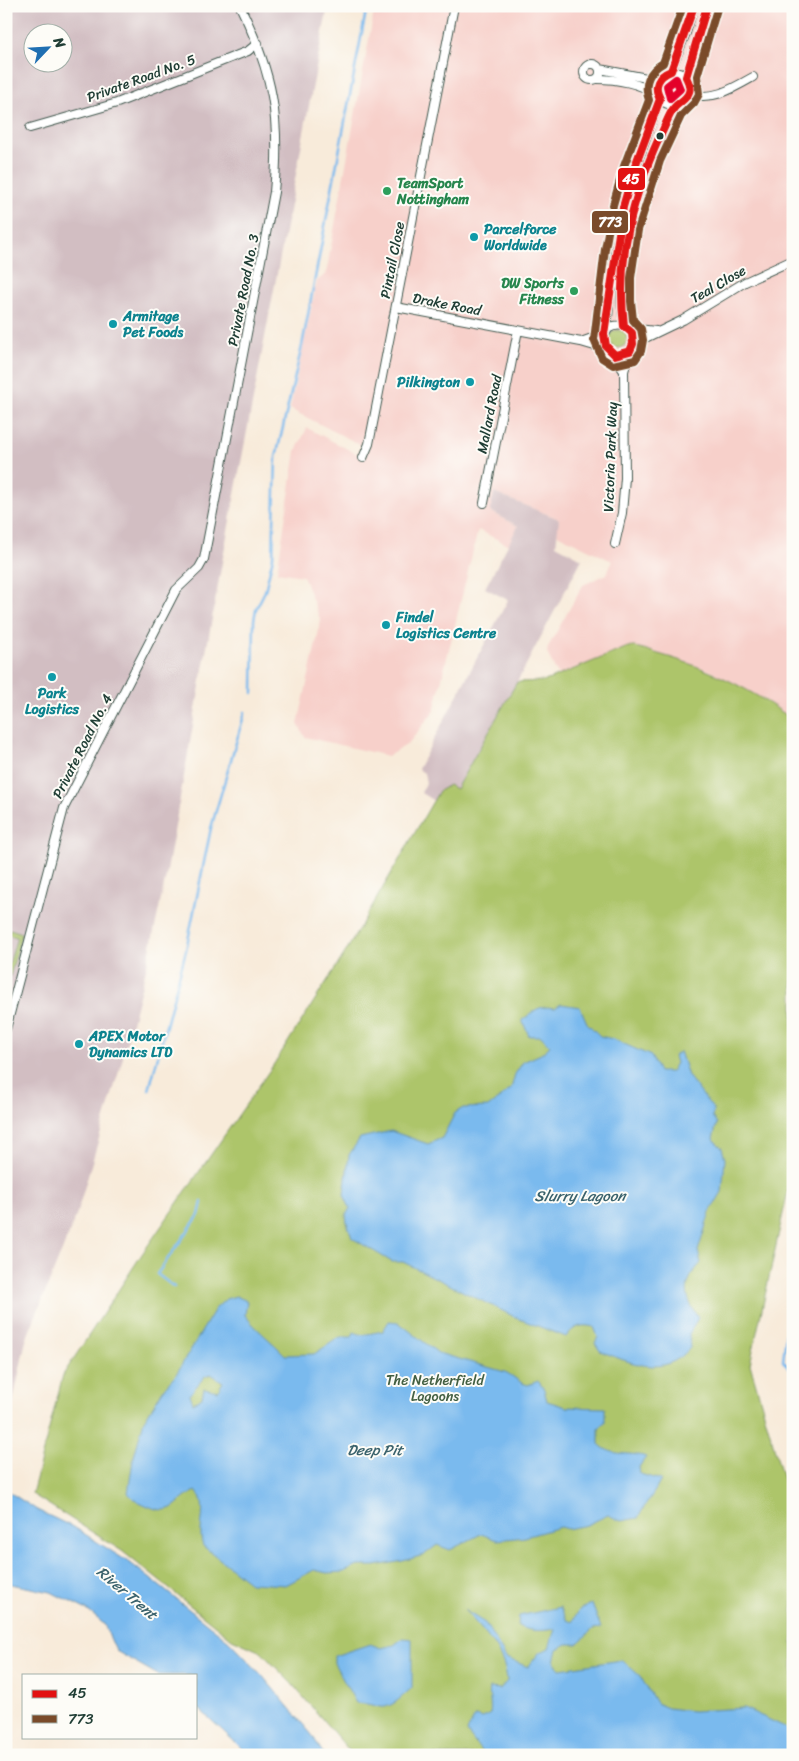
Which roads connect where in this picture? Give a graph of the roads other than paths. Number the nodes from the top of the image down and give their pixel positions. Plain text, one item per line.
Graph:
1 (240, 6) edge
2 (454, 6) edge
3 (694, 6) edge
4 (707, 6) edge
5 (258, 43) junction
6 (600, 69) junction
7 (671, 71) junction
8 (686, 77) junction
9 (753, 77) dead end
10 (597, 80) junction
11 (657, 80) junction
12 (689, 94) junction
13 (658, 97) junction
14 (676, 105) junction
15 (30, 128) dead end
16 (793, 260) edge
17 (396, 307) junction
18 (626, 327) junction
19 (518, 330) junction
20 (606, 332) junction
21 (656, 332) junction
22 (581, 342) junction
23 (631, 348) junction
24 (610, 352) junction
25 (624, 371) junction
26 (363, 458) dead end
27 (484, 503) dead end
28 (615, 544) dead end
29 (190, 576) joint
30 (6, 1029) edge

1 - 5 street, Private Road No. 3
2 - 17 street, Pintail Close
3 - 7 street
4 - 8 street
5 - 15 street, Private Road No. 5
5 - 29 street, Private Road No. 3
6 - 10 street
6 - 10 street
6 - 11 street
7 - 8 street
7 - 11 street
8 - 12 street
9 - 12 street
10 - 13 street
11 - 13 street
12 - 14 street
13 - 14 street
13 - 20 street
14 - 18 street
16 - 21 street, Teal Close
17 - 19 street, Drake Road
17 - 26 street, Pintail Close
18 - 20 street
18 - 21 street
18 - 23 street
19 - 22 street, Drake Road
19 - 27 street, Mallard Road
20 - 22 street
20 - 24 street
21 - 23 street, Teal Close
22 - 24 street, Drake Road
23 - 24 street
23 - 25 street, Victoria Park Way
24 - 25 street
25 - 28 street, Victoria Park Way
29 - 30 street, Private Road No. 4

